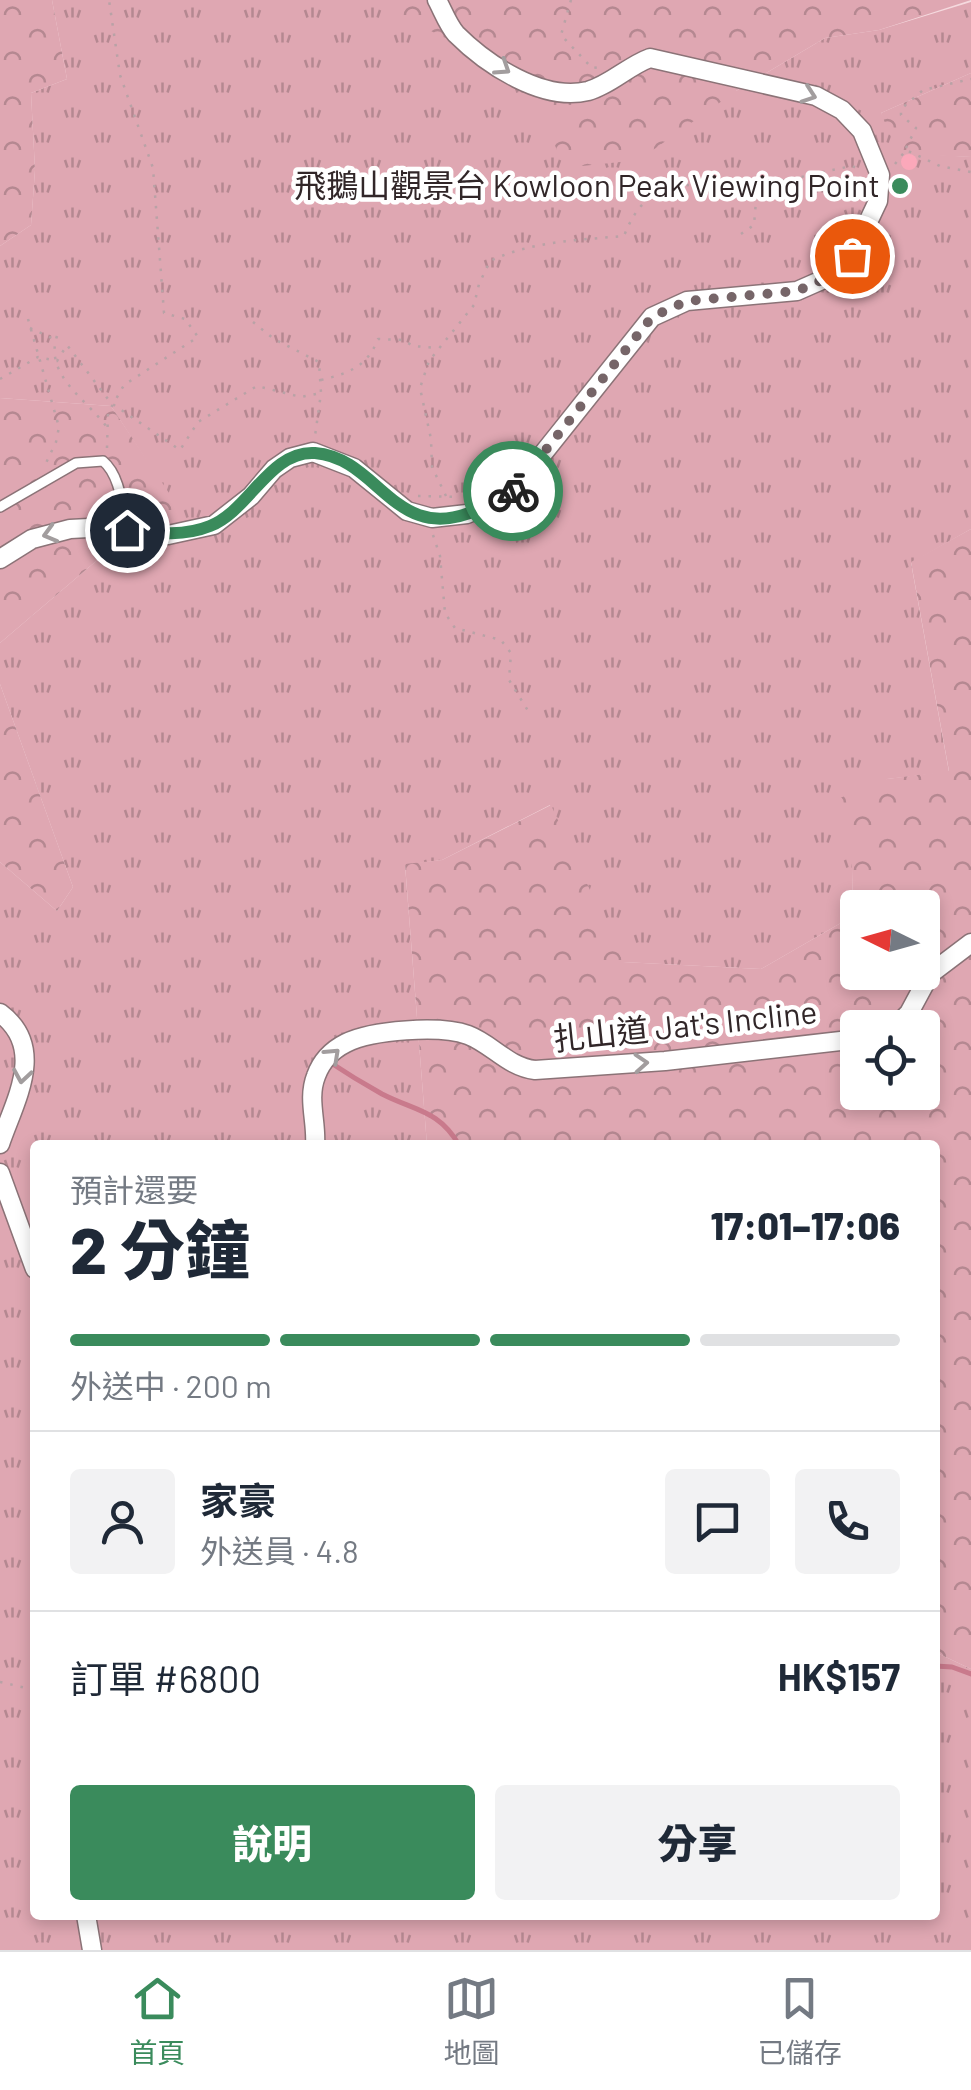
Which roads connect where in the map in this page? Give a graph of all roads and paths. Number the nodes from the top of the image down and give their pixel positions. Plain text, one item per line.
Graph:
1 (109, 0) edge
2 (437, 0) edge
3 (571, 0) edge
4 (606, 67) dead end
5 (971, 78) edge
6 (906, 150) junction
7 (971, 172) edge
8 (880, 176) junction
9 (787, 178) junction
10 (742, 234) dead end
11 (28, 319) dead end
12 (253, 322) dead end
13 (30, 328) junction
14 (438, 348) junction
15 (38, 358) junction
16 (56, 361) junction
17 (0, 379) edge
18 (320, 380) junction
19 (321, 394) junction
20 (111, 403) junction
21 (108, 429) junction
22 (313, 452) junction
23 (107, 465) junction
24 (37, 486) junction
25 (446, 496) junction
26 (389, 499) junction
27 (491, 504) junction
28 (0, 507) edge
29 (432, 518) junction
30 (127, 530) junction
31 (0, 559) edge
32 (530, 714) dead end
33 (971, 943) edge
34 (911, 1010) edge
35 (0, 1013) edge
36 (840, 1041) edge
37 (315, 1140) edge
38 (0, 1144) edge
39 (0, 1173) edge
40 (30, 1255) edge
41 (0, 1682) edge
42 (30, 1689) edge
43 (87, 1920) edge
44 (92, 1950) edge

1 - 20 path
2 -> 8 street
3 - 4 path
5 - 6 path
6 - 7 path
6 - 8 path
8 - 9 path
8 - 27 street
9 - 10 path
9 - 14 path
11 - 13 path
12 - 18 path
13 - 15 path
13 - 16 path
14 - 18 path
14 - 25 path
15 - 16 path
15 - 17 path
15 - 24 path
16 - 20 path
16 - 21 path
18 - 19 path
19 - 20 path
19 - 22 path
20 - 21 path
21 - 23 path
22 - 26 street
22 - 30 street
23 - 24 lane
23 - 30 lane
24 - 28 lane
25 - 26 path
25 - 27 path
26 - 29 street
27 - 29 street
29 - 32 path
30 -> 31 street
33 - 34 street
35 -> 38 street
37 -> 36 street, 扎山道 Jat's Incline
39 - 40 street
41 - 42 path
43 - 44 street

